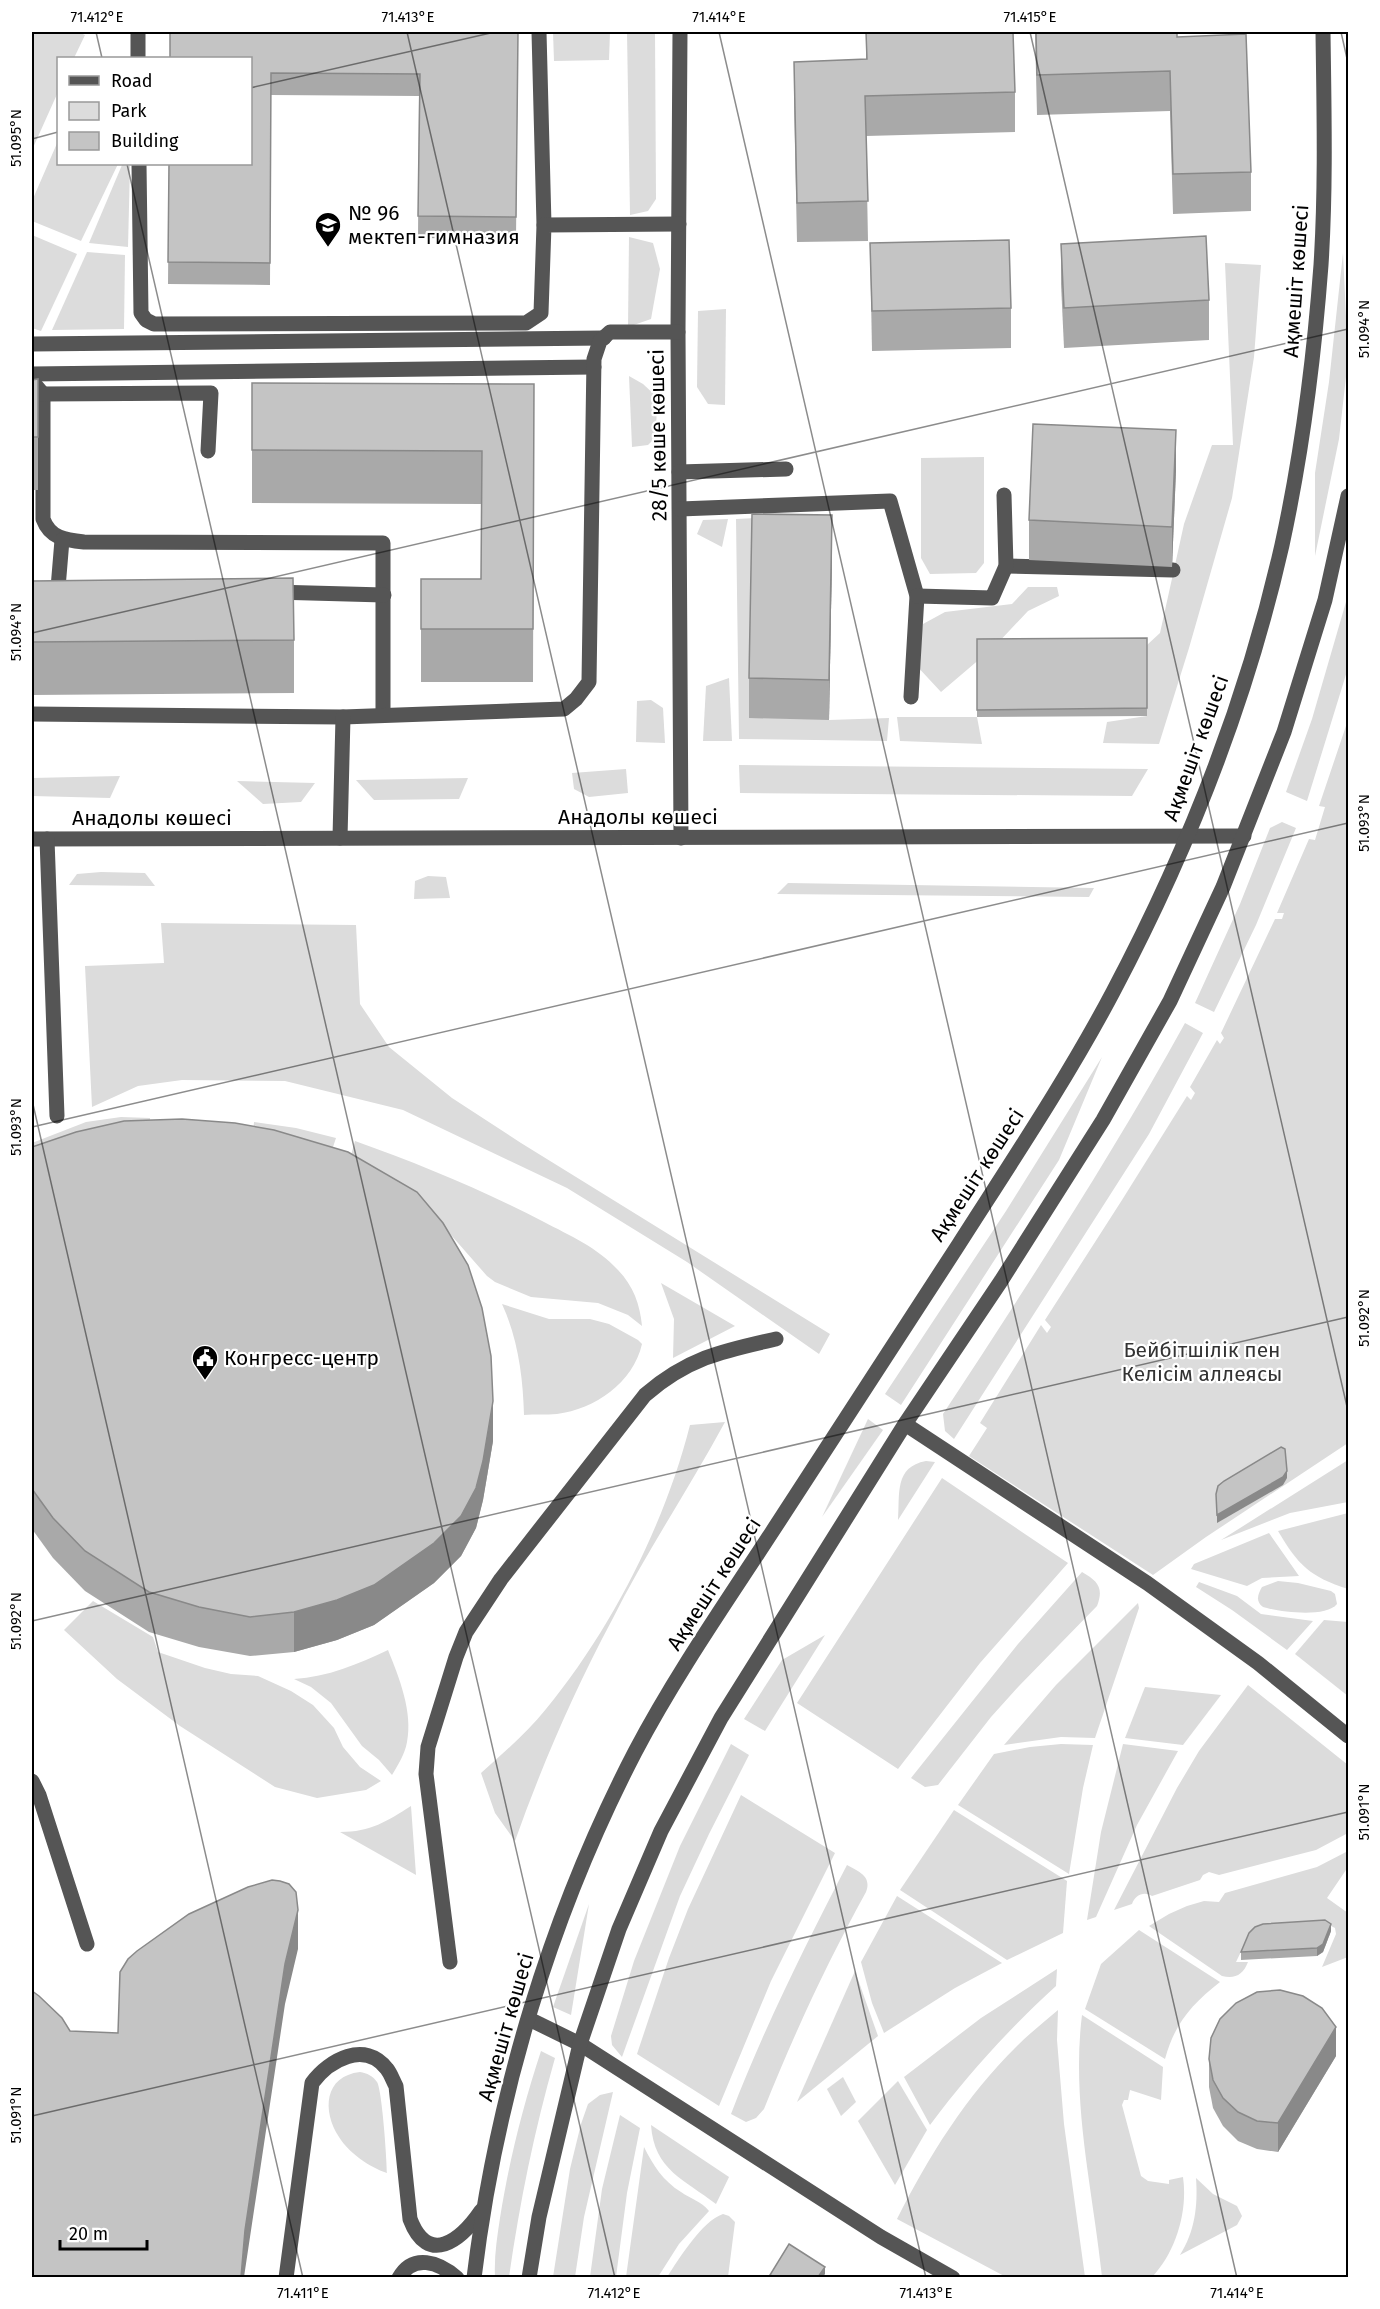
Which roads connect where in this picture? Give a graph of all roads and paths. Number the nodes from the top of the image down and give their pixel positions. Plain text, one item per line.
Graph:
1 (138, 32) edge
2 (539, 32) edge
3 (680, 32) edge
4 (1323, 32) edge
5 (138, 57) edge
6 (139, 165) edge
7 (679, 224) junction
8 (544, 225) junction
9 (678, 332) junction
10 (604, 338) junction
11 (32, 344) edge
12 (594, 366) junction
13 (32, 374) edge
14 (32, 381) edge
15 (43, 394) junction
16 (208, 451) dead end
17 (786, 469) dead end
18 (679, 472) junction
19 (1004, 495) dead end
20 (1348, 496) edge
21 (680, 509) junction
22 (1344, 537) edge
23 (62, 540) junction
24 (1006, 566) junction
25 (1173, 570) dead end
26 (82, 588) edge
27 (256, 592) edge
28 (384, 594) junction
29 (917, 596) junction
30 (911, 697) dead end
31 (32, 714) edge
32 (383, 715) junction
33 (344, 717) junction
34 (32, 833) edge
35 (1187, 836) junction
36 (1244, 836) junction
37 (340, 838) junction
38 (681, 838) junction
39 (39, 839) edge
40 (57, 1116) dead end
41 (776, 1339) dead end
42 (905, 1424) junction
43 (1348, 1736) edge
44 (32, 1781) edge
45 (87, 1944) dead end
46 (450, 1962) dead end
47 (529, 2019) junction
48 (580, 2044) junction
49 (482, 2210) junction
50 (286, 2277) edge
51 (399, 2277) edge
52 (457, 2277) edge
53 (474, 2277) edge
54 (529, 2277) edge
55 (953, 2277) edge

1 - 5 street
2 - 8 street
3 - 7 street, 28/5 көше көшесі
4 - 35 street, Ақмешіт көшесі
6 - 8 street
7 - 8 street
7 - 9 street, 28/5 көше көшесі
9 - 10 street
9 - 18 street, 28/5 көше көшесі
10 - 11 street
10 - 12 street
12 - 13 street
12 - 32 street
14 - 15 street
15 - 16 street
15 - 23 street
17 - 18 street
18 - 21 street, 28/5 көше көшесі
19 - 24 street
20 - 22 street
21 - 29 street
21 - 38 street, 28/5 көше көшесі
22 - 36 street
23 - 26 street
23 - 28 street
24 - 25 street
24 - 29 street
27 - 28 street
28 - 32 street
29 - 30 street
31 - 33 street
32 - 33 street
33 - 37 street
34 - 39 street
35 - 36 street, Анадолы көшесі
35 - 38 street, Анадолы көшесі
35 - 47 street, Ақмешіт көшесі
36 - 42 street
37 - 38 street, Анадолы көшесі
37 - 39 street, Анадолы көшесі
39 - 40 street
41 - 46 street
42 - 43 street
42 - 48 street
44 - 45 street
47 - 48 street
47 - 49 street, Ақмешіт көшесі
48 - 54 street
48 - 55 street
49 - 50 street
49 - 53 street, Ақмешіт көшесі
51 - 52 street

